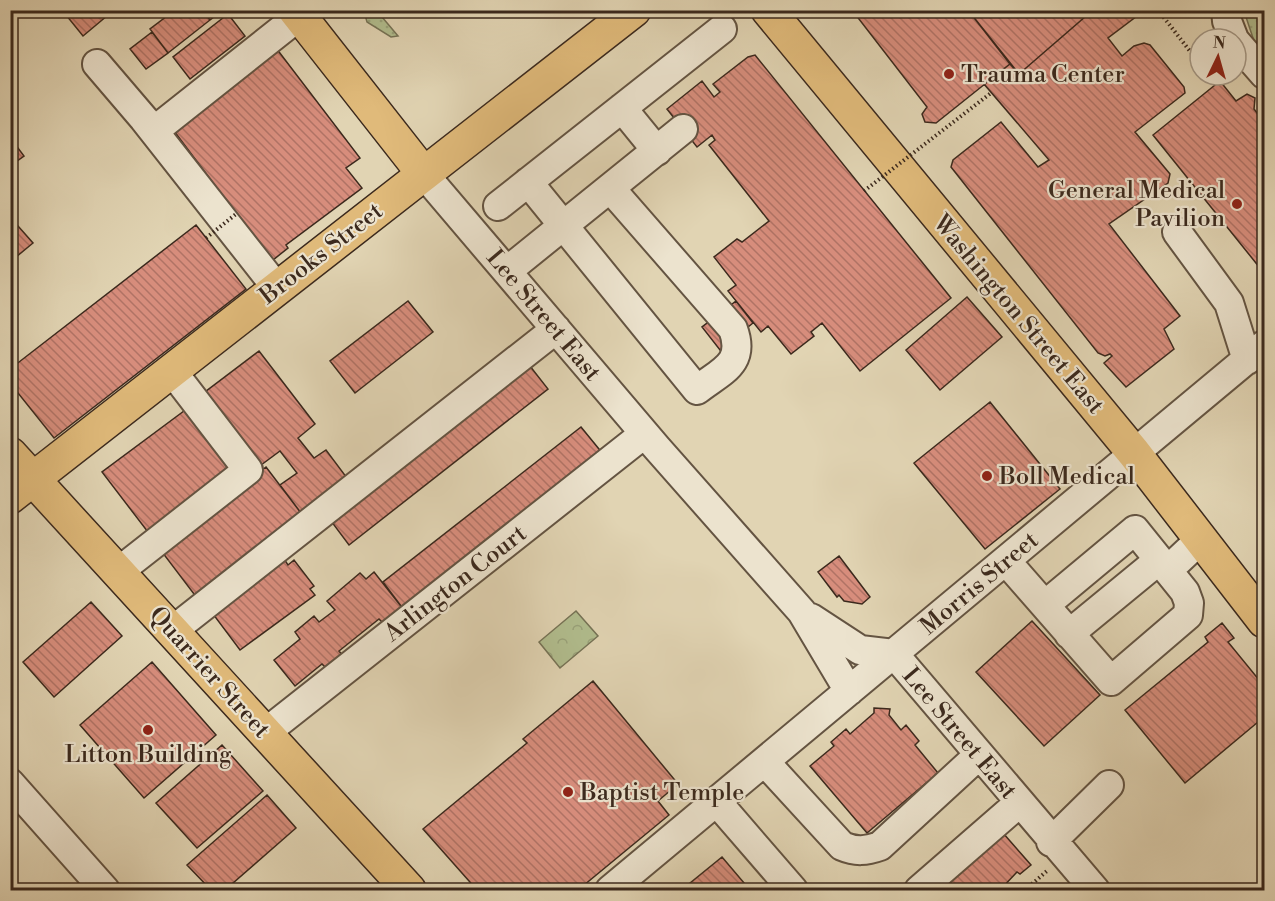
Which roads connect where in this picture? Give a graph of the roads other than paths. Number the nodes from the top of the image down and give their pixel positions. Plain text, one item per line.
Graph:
1 (768, 10) edge
2 (1226, 10) edge
3 (632, 11) edge
4 (297, 13) edge
5 (1230, 27) edge
6 (722, 29) dead end
7 (1248, 55) edge
8 (97, 64) dead end
9 (1264, 74) edge
10 (622, 108) junction
11 (683, 129) dead end
12 (154, 131) junction
13 (657, 151) junction
14 (423, 174) junction
15 (528, 182) junction
16 (610, 188) junction
17 (498, 206) dead end
18 (564, 226) junction
19 (1177, 232) dead end
20 (507, 271) junction
21 (277, 288) junction
22 (556, 329) junction
23 (1256, 352) edge
24 (172, 371) junction
25 (644, 434) junction
26 (1134, 453) junction
27 (10, 454) edge
28 (22, 489) edge
29 (1201, 539) junction
30 (1006, 561) junction
31 (1163, 565) junction
32 (118, 572) junction
33 (1045, 605) junction
34 (802, 612) junction
35 (1264, 621) edge
36 (172, 631) junction
37 (1070, 634) junction
38 (894, 654) junction
39 (849, 691) junction
40 (265, 734) junction
41 (978, 755) junction
42 (765, 762) junction
43 (10, 783) edge
44 (1109, 785) dead end
45 (717, 802) junction
46 (1019, 803) junction
47 (1051, 842) junction
48 (105, 891) edge
49 (409, 891) edge
50 (610, 891) edge
51 (793, 891) edge
52 (919, 891) edge
53 (1095, 891) edge

1 - 26 main road, Washington Street East
2 - 5 street
3 - 14 main road, Brooks Street
4 - 12 street
4 - 14 main road, Lee Street East
6 - 10 street
7 - 9 street
8 - 12 street
10 - 13 street
10 - 15 street
11 - 13 street
12 - 21 street
13 - 16 street
14 - 20 street, Lee Street East
14 - 21 main road, Brooks Street
15 - 17 street
15 - 18 street
16 - 18 street
16 - 18 street
18 - 20 street
19 - 23 street
20 - 22 street, Lee Street East
21 - 24 main road, Brooks Street
22 - 25 street, Lee Street East
22 - 36 street
23 - 26 street, Morris Street
24 - 28 main road, Brooks Street
24 - 32 street
25 - 34 street, Lee Street East
25 - 40 street, Arlington Court
26 - 29 main road, Washington Street East
26 - 30 street, Morris Street
27 - 28 main road, Quarrier Street
28 - 32 main road, Quarrier Street
29 - 31 street
29 - 35 main road, Washington Street East
30 - 33 street
30 - 38 street, Morris Street
31 - 33 street
31 - 37 street
31 - 37 street
32 - 36 main road, Quarrier Street
33 - 37 street
34 - 38 street, Lee Street East
34 - 39 street, Lee Street East
36 - 40 main road, Quarrier Street
38 - 39 street, Morris Street
38 - 41 street, Lee Street East
39 - 42 street, Morris Street
40 - 49 main road, Quarrier Street
41 - 42 street
41 - 46 street, Lee Street East
42 - 45 street, Morris Street
43 - 48 street
44 - 47 street
45 - 50 street, Morris Street
45 - 51 street
46 - 47 street, Lee Street East
46 - 52 street
47 - 53 street, Lee Street East

